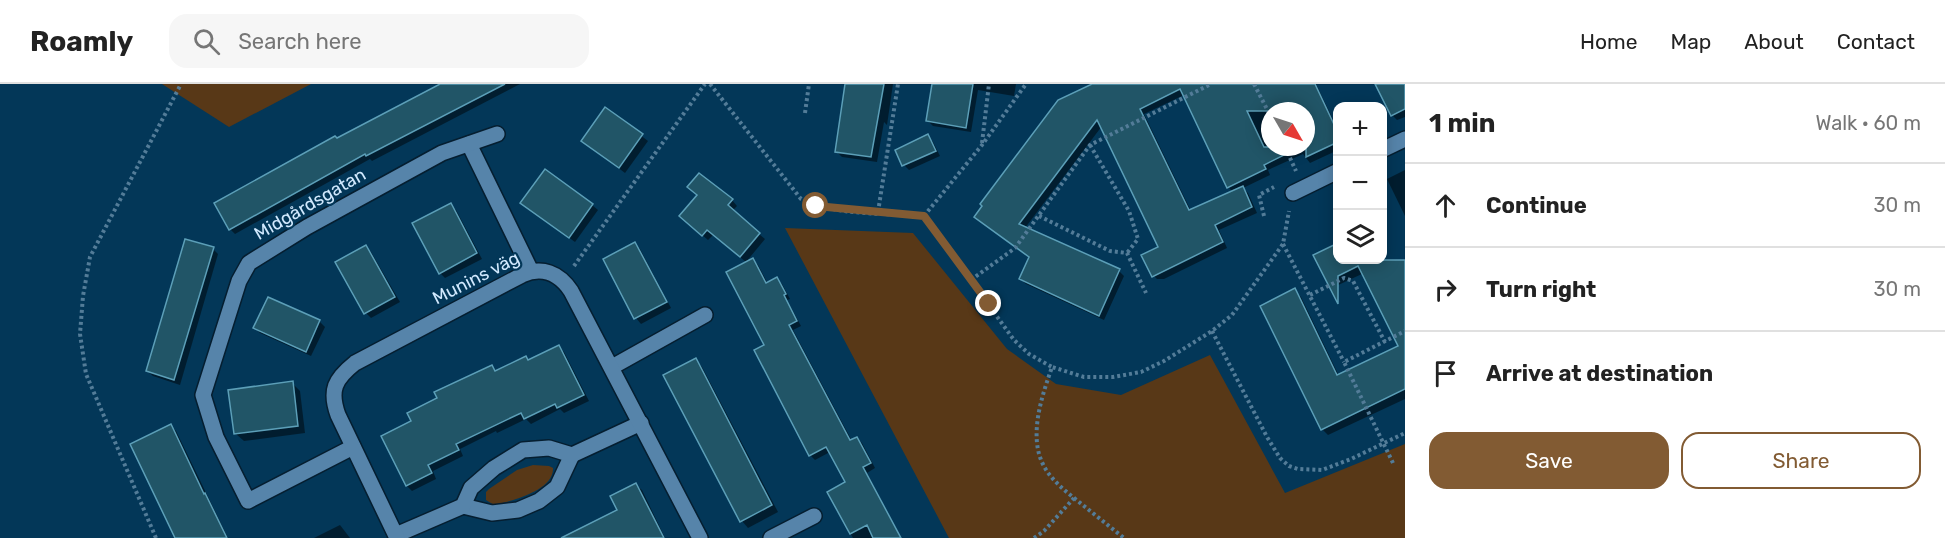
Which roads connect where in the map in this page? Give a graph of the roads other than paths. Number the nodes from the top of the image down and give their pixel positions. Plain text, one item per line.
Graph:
1 (497, 134) dead end
2 (1405, 139) edge
3 (469, 144) junction
4 (1387, 148) edge
5 (1333, 173) edge
6 (1298, 190) road end
7 (531, 271) junction
8 (705, 315) dead end
9 (612, 367) junction
10 (641, 423) junction
11 (353, 447) junction
12 (572, 455) junction
13 (463, 506) junction
14 (814, 516) dead end
15 (397, 537) edge
16 (700, 538) edge
17 (771, 538) edge

1 - 3 street, Midgårdsgatan
2 - 4 street
3 - 7 street
3 - 11 street, Midgårdsgatan
5 - 6 street
7 - 9 street, Munins väg
7 - 11 street, Munins väg
8 - 9 street
9 - 10 street
10 - 12 street
10 - 16 street
11 - 15 street, Munins väg
12 - 13 street
12 - 13 street
13 - 15 street
14 - 17 street

